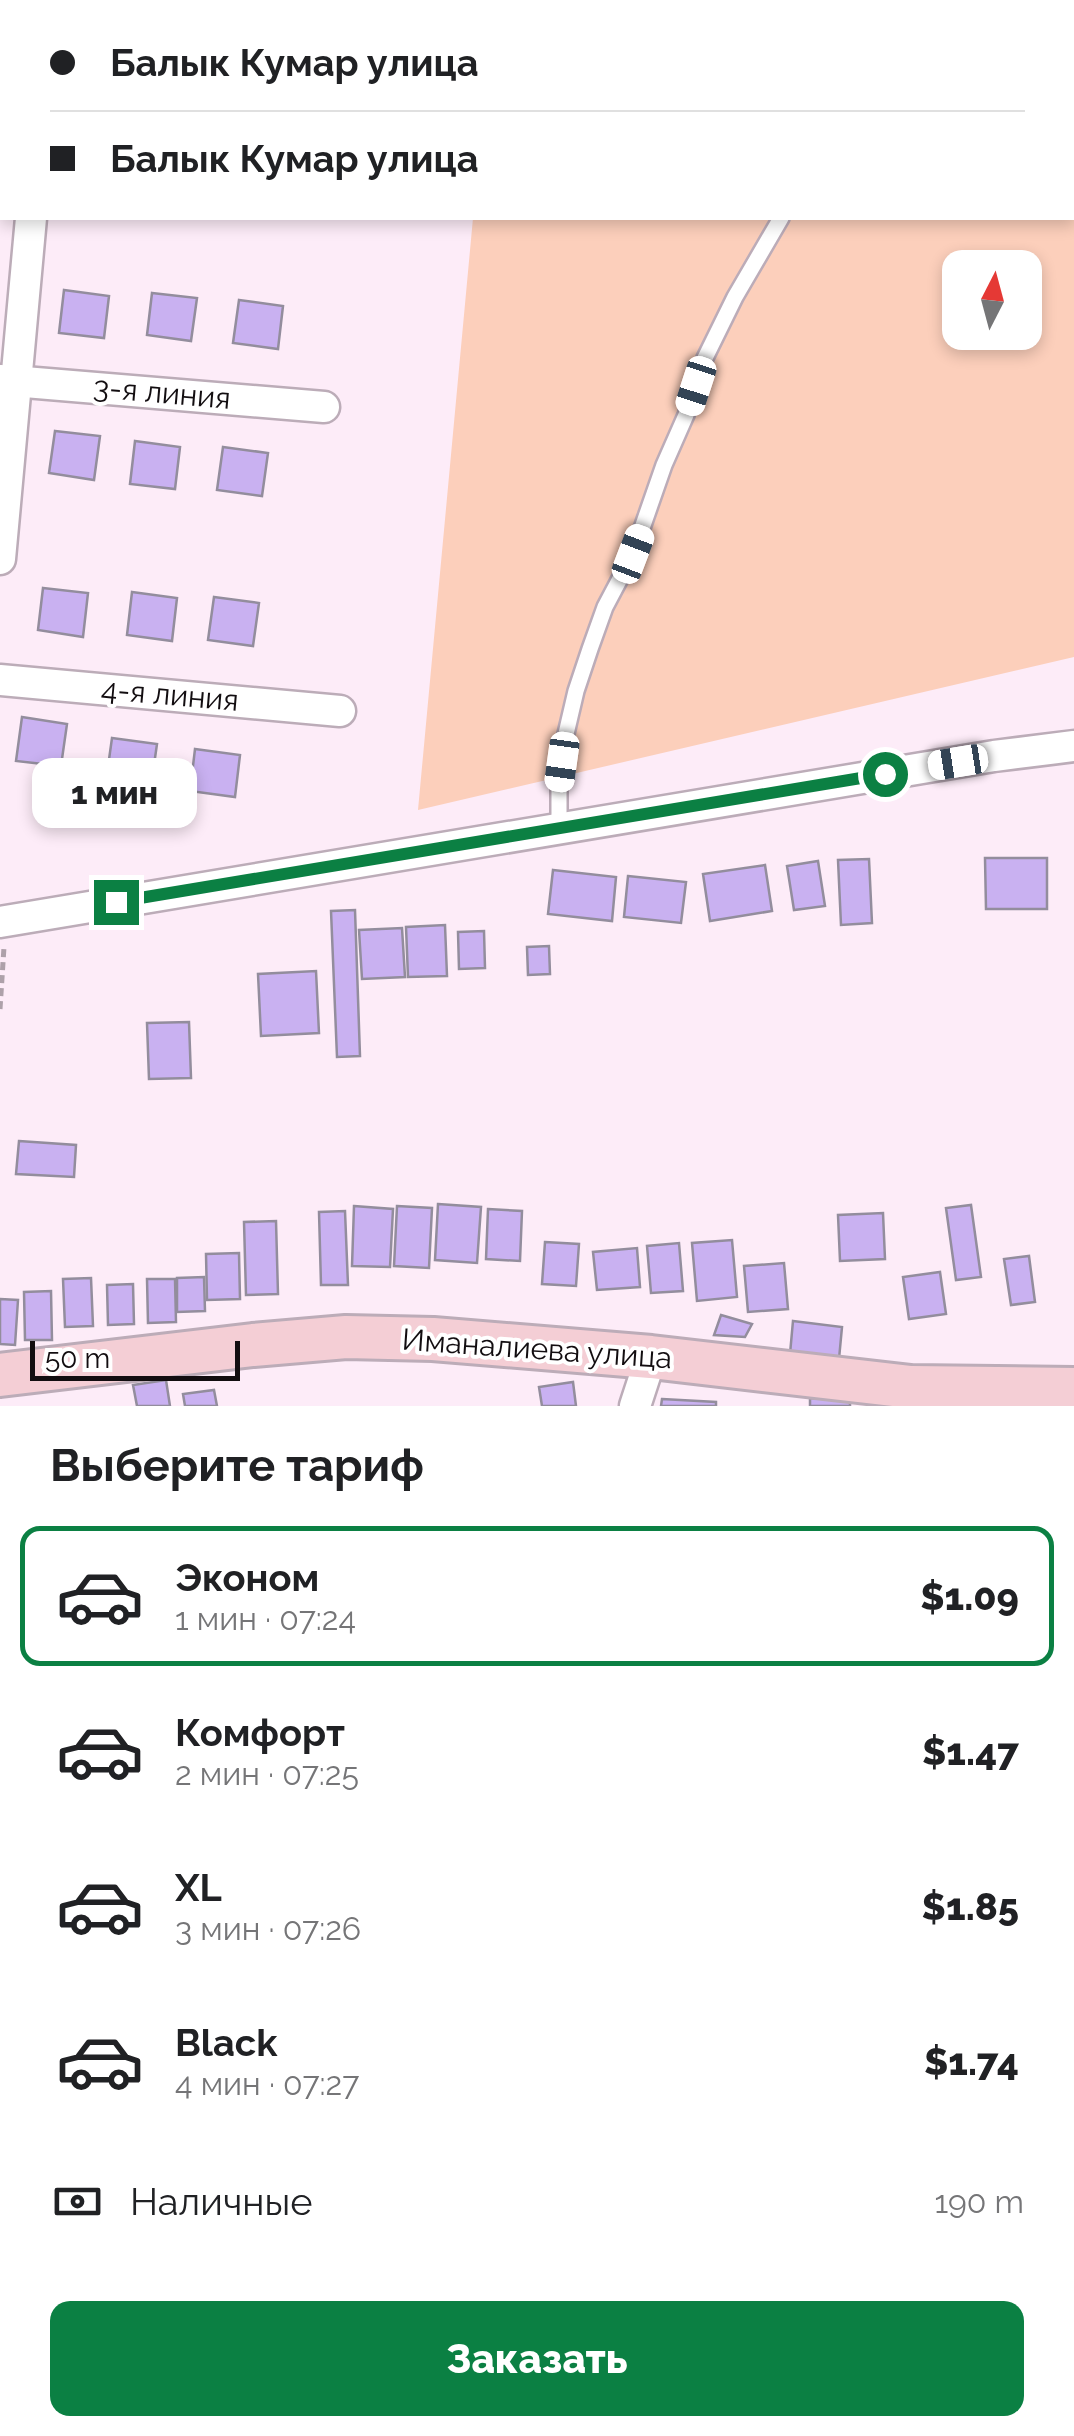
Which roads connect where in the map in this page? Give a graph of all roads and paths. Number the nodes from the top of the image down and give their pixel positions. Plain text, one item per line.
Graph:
1 (31, 220) edge
2 (779, 220) edge
3 (8, 380) edge
4 (324, 407) dead end
5 (0, 559) edge
6 (0, 680) edge
7 (340, 711) dead end
8 (1074, 746) edge
9 (560, 828) junction
10 (3, 921) edge
11 (0, 1009) edge
12 (651, 1357) junction
13 (0, 1375) edge
14 (1074, 1388) edge
15 (911, 1396) edge
16 (635, 1406) edge

1 - 3 street
2 - 9 lane
3 - 4 street, 3-я линия
3 - 5 street
6 - 7 street, 4-я линия
8 - 9 street
9 - 10 street
10 - 11 path
12 - 13 street, Иманалиева улица
12 - 15 street, Иманалиева улица
12 - 16 street
14 - 15 street, Иманалиева улица

